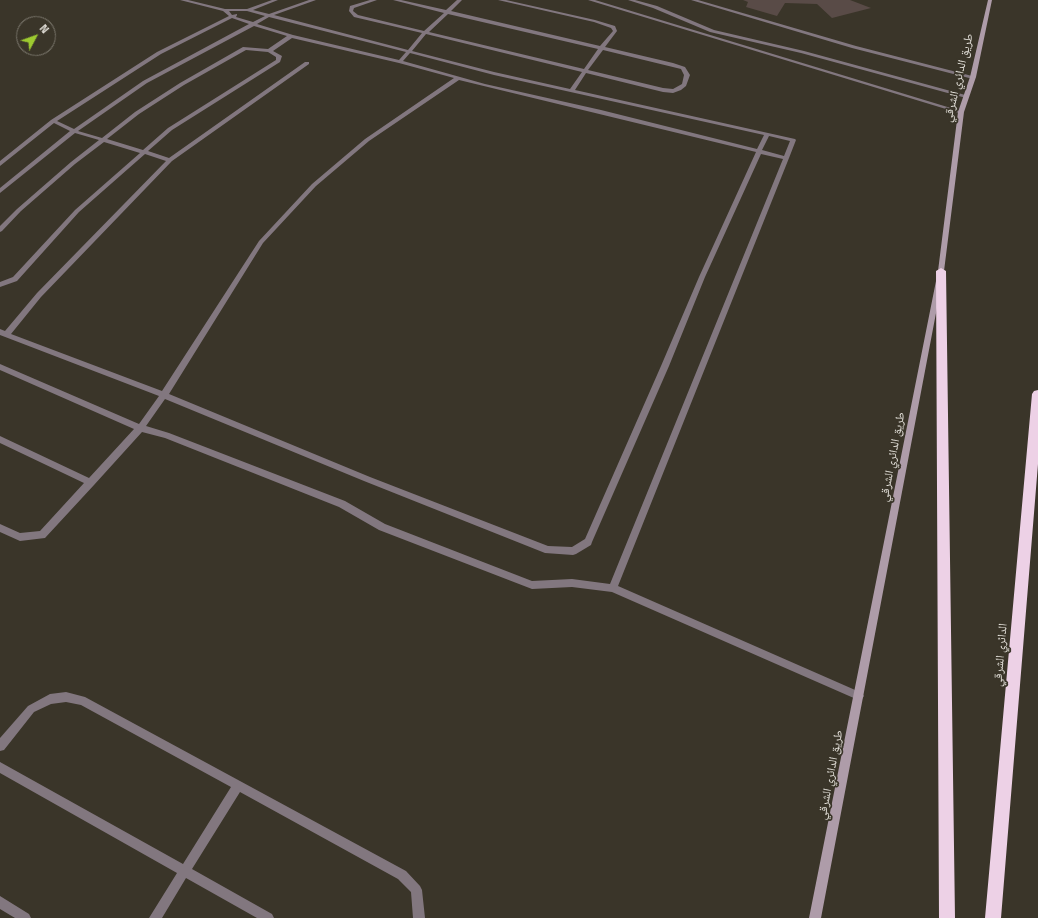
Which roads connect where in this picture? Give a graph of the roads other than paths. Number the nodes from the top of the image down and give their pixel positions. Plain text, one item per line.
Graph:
1 (182, 0) edge
2 (276, 0) edge
3 (314, 0) edge
4 (375, 0) edge
5 (395, 0) edge
6 (460, 0) edge
7 (500, 0) edge
8 (590, 0) edge
9 (630, 0) edge
10 (694, 0) edge
11 (990, 0) edge
12 (225, 10) junction
13 (248, 10) junction
14 (447, 12) junction
15 (268, 16) junction
16 (232, 17) junction
17 (252, 24) junction
18 (425, 33) junction
19 (291, 36) junction
20 (393, 47) junction
21 (602, 47) junction
22 (410, 50) junction
23 (269, 51) junction
24 (383, 57) junction
25 (400, 62) junction
26 (307, 63) dead end
27 (586, 72) junction
28 (973, 77) junction
29 (458, 78) junction
30 (489, 79) junction
31 (572, 90) junction
32 (966, 96) junction
33 (606, 99) junction
34 (640, 106) junction
35 (601, 112) junction
36 (961, 112) junction
37 (632, 120) junction
38 (53, 121) junction
39 (74, 131) junction
40 (768, 134) junction
41 (102, 140) junction
42 (760, 151) junction
43 (142, 152) junction
44 (786, 158) junction
45 (170, 160) junction
46 (0, 164) edge
47 (0, 191) edge
48 (0, 230) edge
49 (941, 271) junction
50 (0, 285) edge
51 (3, 333) edge
52 (0, 367) edge
53 (1038, 394) edge
54 (164, 395) junction
55 (140, 428) junction
56 (0, 439) edge
57 (91, 483) junction
58 (0, 528) edge
59 (613, 588) junction
60 (859, 696) junction
61 (0, 746) edge
62 (0, 766) edge
63 (238, 786) junction
64 (184, 871) junction
65 (0, 902) edge
66 (25, 918) edge
67 (155, 918) edge
68 (268, 918) edge
69 (419, 918) edge
70 (815, 918) edge
71 (947, 918) edge
72 (993, 918) edge

1 - 12 lane
2 - 13 lane
3 - 15 lane
4 - 18 lane
5 - 14 lane
6 - 14 lane
7 - 21 lane
8 - 36 lane
9 - 32 lane
10 - 28 lane
11 - 28 main road, طريق الدائري الشرقي
12 - 13 lane
12 - 16 lane
13 - 15 lane
13 - 16 lane
14 - 18 lane
14 - 21 lane
15 - 17 lane
15 - 20 lane
16 - 17 lane
16 - 38 lane
17 - 19 lane
17 - 39 lane
18 - 22 lane
18 - 27 lane
19 - 23 lane
19 - 24 lane
20 - 22 lane
20 - 24 lane
21 - 27 lane
21 - 27 lane
22 - 25 lane
22 - 30 lane
23 - 41 lane
23 - 43 lane
24 - 25 lane
25 - 29 lane
26 - 45 lane
27 - 31 lane
28 - 32 main road, طريق الدائري الشرقي
29 - 30 lane
29 - 54 lane
30 - 31 lane
30 - 35 lane
31 - 33 lane
32 - 36 main road, طريق الدائري الشرقي
33 - 34 lane
33 - 35 lane
34 - 37 lane
34 - 40 lane
35 - 37 lane
36 - 49 main road, طريق الدائري الشرقي
37 - 42 lane
38 - 39 lane
38 - 46 lane
39 - 41 lane
39 - 47 lane
40 - 42 lane
40 - 44 lane
41 - 43 lane
41 - 48 lane
42 - 44 lane
42 - 54 lane
43 - 45 lane
43 - 50 lane
44 - 59 lane
45 - 51 lane
49 - 60 main road, طريق الدائري الشرقي
49 - 71 highway
51 - 54 lane
52 - 55 lane
53 - 72 highway, الدائري الشرقي
54 - 55 lane
55 - 57 lane
55 - 59 lane
56 - 57 lane
57 - 58 lane
59 - 60 lane
60 - 70 main road, طريق الدائري الشرقي
61 - 63 lane
62 - 64 lane
63 - 64 lane
63 - 69 lane
64 - 67 lane
64 - 68 lane
65 - 66 lane

